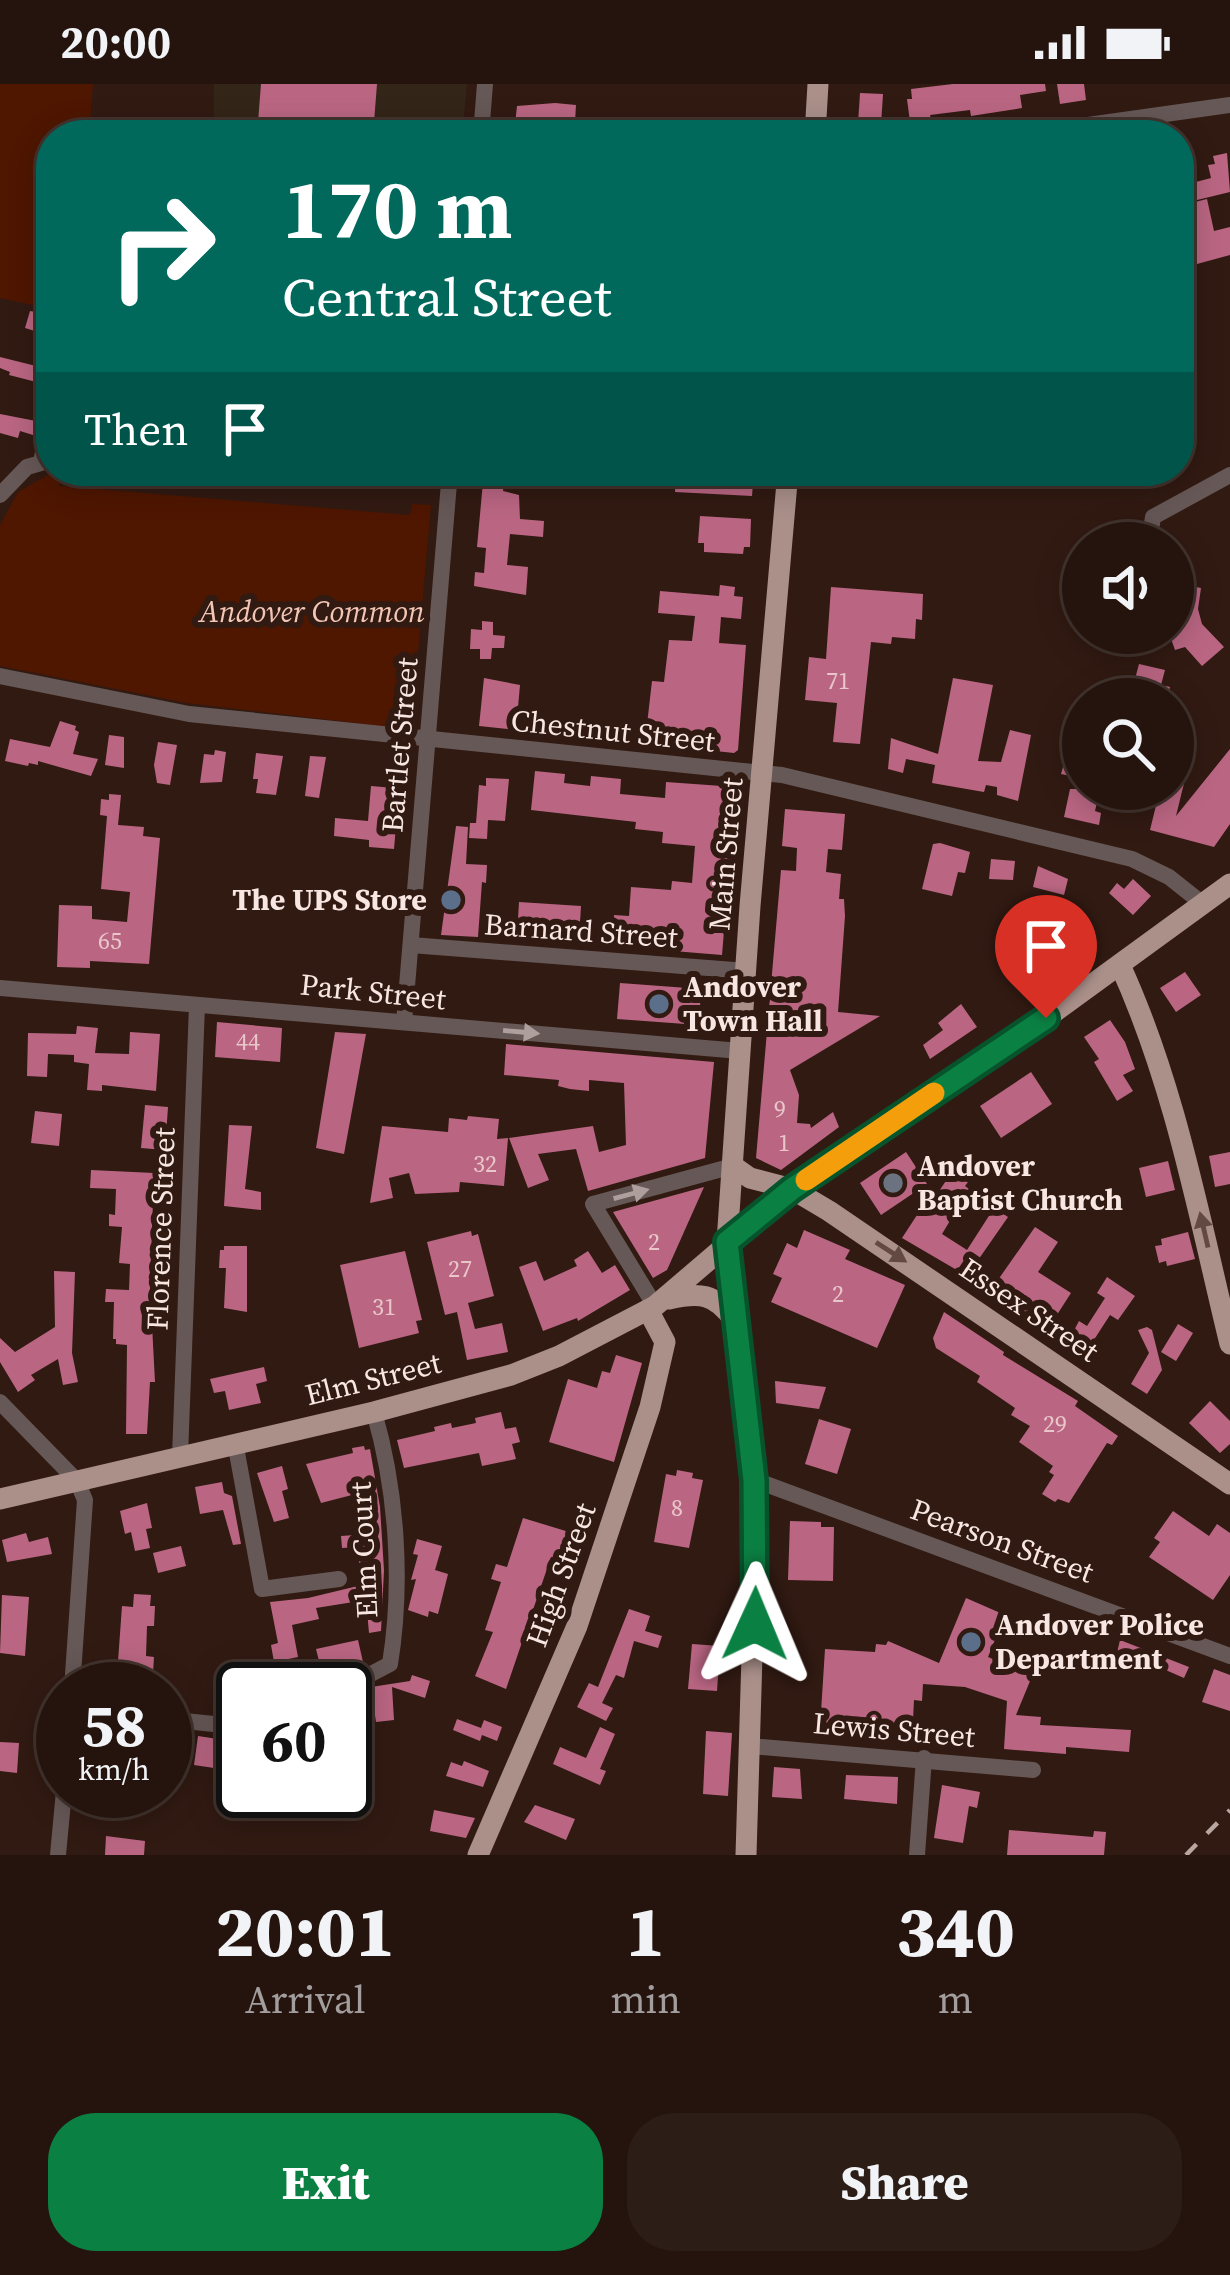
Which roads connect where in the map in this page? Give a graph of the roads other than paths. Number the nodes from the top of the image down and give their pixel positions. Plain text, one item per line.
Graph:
1 (485, 84) edge
2 (818, 84) edge
3 (1230, 105) edge
4 (482, 120) edge
5 (815, 120) edge
6 (1124, 120) edge
7 (36, 464) edge
8 (1230, 475) edge
9 (449, 486) edge
10 (787, 486) edge
11 (0, 495) edge
12 (1152, 522) edge
13 (0, 676) edge
14 (426, 741) junction
15 (762, 772) junction
16 (1230, 884) edge
17 (1203, 904) junction
18 (411, 945) junction
19 (1120, 965) junction
20 (747, 971) junction
21 (0, 988) edge
22 (197, 1005) junction
23 (404, 1022) junction
24 (740, 1051) junction
25 (733, 1166) junction
26 (792, 1189) junction
27 (727, 1242) junction
28 (655, 1305) junction
29 (736, 1324) junction
30 (1230, 1344) edge
31 (0, 1402) edge
32 (374, 1412) junction
33 (235, 1442) junction
34 (180, 1456) junction
35 (754, 1480) junction
36 (76, 1481) junction
37 (1230, 1484) edge
38 (0, 1499) edge
39 (339, 1579) dead end
40 (1230, 1656) edge
41 (74, 1662) edge
42 (372, 1673) edge
43 (750, 1746) junction
44 (924, 1758) junction
45 (1033, 1770) dead end
46 (61, 1818) edge
47 (58, 1855) edge
48 (478, 1855) edge
49 (746, 1855) edge
50 (917, 1855) edge

1 - 4 street
2 - 5 main road
3 - 6 street
7 - 11 street
8 - 12 street
9 - 14 street, Bartlet Street
10 - 15 main road, Main Street
13 - 14 street, Chestnut Street
14 - 15 street, Chestnut Street
14 - 18 street, Bartlet Street
15 - 17 street, Chestnut Street
15 - 20 main road, Main Street
16 - 17 main road, Elm Street
17 - 19 main road, Elm Street
18 - 20 street, Barnard Street
18 - 23 street, Bartlet Street
19 - 26 main road, Elm Street
30 -> 19 main road
20 - 24 main road, Main Street
21 - 22 street, Park Street
22 - 23 street, Park Street
22 - 34 street, Florence Street
23 -> 24 street, Park Street
24 - 25 main road, Main Street
25 - 26 main road, Essex Street
25 - 27 main road, Main Street
28 -> 25 street
26 - 27 main road, Elm Street
26 -> 37 main road, Essex Street
27 - 28 main road, Elm Street
27 - 29 main road, Main Street
28 - 29 main road
28 - 32 main road, Elm Street
28 - 48 main road, High Street
29 - 35 main road, Main Street
31 - 36 street
32 - 33 main road, Elm Street
32 - 42 street, Elm Court
33 - 34 main road, Elm Street
33 - 39 street
34 - 36 main road, Elm Street
35 - 40 street, Pearson Street
35 - 43 main road, Main Street
36 - 38 main road, Elm Street
36 - 41 street
43 - 44 street, Lewis Street
43 - 49 main road, Main Street
44 - 45 street, Lewis Street
44 - 50 street
46 - 47 street

